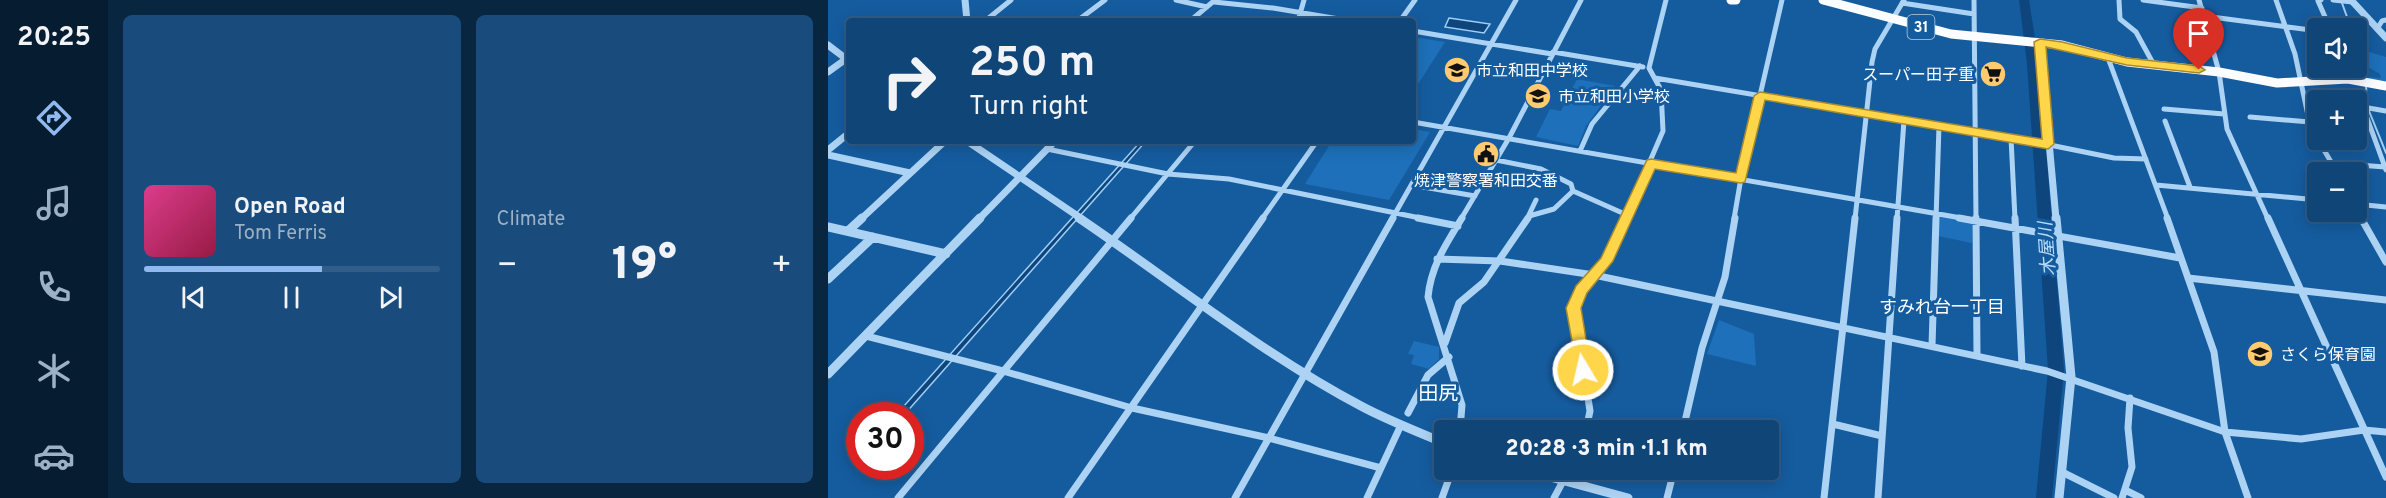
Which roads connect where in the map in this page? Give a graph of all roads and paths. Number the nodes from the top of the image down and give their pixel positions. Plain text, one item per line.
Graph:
1 (965, 0) edge
2 (1011, 0) edge
3 (1104, 0) edge
4 (1176, 0) edge
5 (1304, 0) edge
6 (1415, 0) edge
7 (1516, 0) edge
8 (1581, 0) edge
9 (1666, 0) edge
10 (1731, 0) edge
11 (1736, 0) edge
12 (1782, 0) edge
13 (1823, 0) edge
14 (1974, 0) edge
15 (2119, 0) edge
16 (2143, 0) edge
17 (2199, 0) edge
18 (2276, 0) edge
19 (2321, 0) edge
20 (2334, 0) edge
21 (1214, 1) edge
22 (1836, 1) edge
23 (2351, 1) edge
24 (1903, 2) edge
25 (1207, 7) junction
26 (2202, 8) junction
27 (1300, 12) junction
28 (1974, 14) junction
29 (2204, 16) junction
30 (966, 18) edge
31 (989, 18) edge
32 (1081, 18) edge
33 (1194, 18) edge
34 (1299, 18) edge
35 (1335, 18) edge
36 (1402, 18) edge
37 (1894, 18) junction
38 (2326, 18) edge
39 (2386, 20) edge
40 (2286, 27) junction
41 (2377, 29) junction
42 (2307, 30) edge
43 (1416, 31) edge
44 (1975, 37) junction
45 (2386, 38) edge
46 (2037, 42) junction
47 (1492, 44) junction
48 (828, 45) edge
49 (1553, 53) junction
50 (2108, 58) junction
51 (846, 59) edge
52 (846, 61) edge
53 (2154, 65) junction
54 (1640, 66) junction
55 (1649, 68) junction
56 (828, 72) edge
57 (2219, 72) junction
58 (1655, 78) junction
59 (2302, 83) junction
60 (2386, 86) edge
61 (1760, 96) junction
62 (2164, 109) dead end
63 (2307, 109) edge
64 (2386, 111) edge
65 (1866, 114) junction
66 (2224, 114) junction
67 (2250, 117) dead end
68 (1904, 120) junction
69 (2165, 121) dead end
70 (1416, 123) edge
71 (2307, 124) edge
72 (1939, 126) junction
73 (1444, 128) junction
74 (2367, 129) edge
75 (2371, 129) junction
76 (1976, 131) junction
77 (846, 136) edge
78 (1509, 138) junction
79 (2011, 138) junction
80 (942, 144) edge
81 (971, 144) edge
82 (1052, 144) edge
83 (1193, 144) edge
84 (1315, 144) edge
85 (2045, 144) junction
86 (1047, 149) junction
87 (1580, 151) junction
88 (828, 152) edge
89 (2146, 159) junction
90 (1496, 160) junction
91 (1651, 164) junction
92 (2367, 166) edge
93 (2385, 168) edge
94 (910, 172) junction
95 (1168, 174) junction
96 (1018, 177) junction
97 (1741, 178) junction
98 (1412, 185) junction
99 (2156, 185) junction
100 (2190, 187) junction
101 (1282, 189) junction
102 (1573, 191) junction
103 (2255, 194) junction
104 (1475, 196) junction
105 (1856, 199) junction
106 (2307, 199) edge
107 (1536, 200) dead end
108 (2367, 205) edge
109 (1898, 207) junction
110 (2386, 207) edge
111 (1397, 213) junction
112 (1936, 214) junction
113 (1627, 215) junction
114 (1529, 216) junction
115 (1975, 221) junction
116 (2363, 222) edge
117 (828, 226) edge
118 (1458, 226) junction
119 (2015, 229) junction
120 (848, 231) junction
121 (873, 237) junction
122 (2058, 237) junction
123 (1112, 240) junction
124 (946, 255) junction
125 (2180, 258) junction
126 (1437, 259) junction
127 (1500, 261) junction
128 (2386, 262) edge
129 (1594, 275) junction
130 (2188, 278) junction
131 (828, 279) edge
132 (2299, 290) junction
133 (2386, 300) edge
134 (1718, 301) junction
135 (1203, 306) junction
136 (1843, 327) junction
137 (866, 336) junction
138 (1889, 337) junction
139 (1445, 344) junction
140 (1932, 346) junction
141 (1977, 356) junction
142 (1449, 357) junction
143 (2022, 366) junction
144 (1003, 371) junction
145 (1305, 373) junction
146 (828, 374) edge
147 (2071, 377) junction
148 (2130, 398) junction
149 (1132, 408) junction
150 (1408, 413) dead end
151 (1461, 420) edge
152 (1588, 420) edge
153 (1685, 420) edge
154 (1833, 423) junction
155 (1401, 425) junction
156 (2364, 430) junction
157 (2224, 432) junction
158 (2386, 432) edge
159 (1882, 436) junction
160 (1269, 438) junction
161 (1434, 439) edge
162 (1381, 468) junction
163 (2062, 472) junction
164 (2386, 477) edge
165 (1448, 480) edge
166 (1558, 480) edge
167 (1672, 480) edge
168 (1564, 482) junction
169 (2123, 494) edge
170 (898, 498) edge
171 (1068, 498) edge
172 (1235, 498) edge
173 (1367, 498) edge
174 (1442, 498) edge
175 (1554, 498) edge
176 (1628, 498) edge
177 (1667, 498) edge
178 (1824, 498) edge
179 (1878, 498) edge
180 (2060, 498) edge
181 (2114, 498) edge
182 (2141, 498) edge
183 (2248, 498) edge

1 - 30 street
2 - 31 street
3 - 32 street
4 - 25 street
5 - 27 street
6 - 36 street
7 - 47 street
8 - 49 street
9 - 55 street
10 - 11 main road
12 - 61 street
13 - 22 main road, 31
14 - 28 street
15 - 53 street
16 - 26 street
17 - 26 street
18 - 40 street
19 - 38 street
20 - 23 street
21 - 25 street
21 - 27 street
22 - 37 main road, 31
23 - 41 street
24 - 28 street
24 - 37 street
25 - 33 street
26 - 29 street
27 - 34 street
27 - 35 street
28 - 44 street
29 - 40 street
29 - 57 street
37 - 44 main road, 31
37 - 65 street
39 - 41 street
40 - 42 street
40 - 59 street
41 - 45 street
43 - 47 street
44 - 46 main road, 31
44 - 76 street
46 - 50 main road, 31
46 - 85 street
47 - 49 street
47 - 73 street
48 - 51 street
49 - 54 street
49 - 78 street
50 - 53 main road, 31
50 - 89 street
52 - 56 street
53 - 57 main road, 31
54 - 55 street
54 - 87 street
55 - 58 street
57 - 59 main road, 31
57 - 66 street
58 - 61 street
58 - 91 street
59 - 60 main road, 31
59 - 63 street
61 - 65 street
61 - 97 street
62 - 66 street
64 - 75 street
65 - 68 street
65 - 105 street
66 - 103 street
67 - 71 street
68 - 72 street
68 - 109 street
69 - 100 street
70 - 73 street
72 - 76 street
72 - 112 street
73 - 78 street
73 - 98 street
74 - 75 street
75 - 93 street
76 - 79 street
76 - 115 street
77 - 88 street
78 - 87 street
78 - 90 street
79 - 85 street
79 - 119 street
80 - 94 street
81 - 96 street
82 - 86 street
83 - 95 street
84 - 101 street
85 - 89 street
85 - 122 street
86 - 95 street
86 - 96 street
87 - 91 street
88 - 94 street
89 - 99 street
90 - 102 street
90 - 104 street
91 - 97 street
91 - 113 street
92 - 93 street
94 - 120 street
95 - 101 street
95 - 123 street
96 - 123 street
96 - 124 street
97 - 105 street
97 - 134 street
98 - 104 street
98 - 111 street
99 - 100 street
99 - 125 street
100 - 103 street
101 - 111 street
101 - 135 street
102 - 113 street
102 - 114 street
103 - 106 street
103 - 132 street
104 - 118 street
105 - 109 street
105 - 136 street
107 - 114 street
108 - 110 street
109 - 112 street
109 - 138 street
111 - 118 street
111 - 145 street
112 - 115 street
112 - 140 street
113 - 129 street
114 - 127 street
115 - 119 street
115 - 141 street
116 - 128 street
117 - 120 street
118 - 126 street
119 - 122 street
119 - 143 street
120 - 121 street
121 - 124 street
121 - 131 street
122 - 125 street
122 - 147 street
123 - 135 street
123 - 144 street
124 - 137 street
125 - 130 street
126 - 127 street
126 - 139 street
127 - 129 street
127 - 139 street
129 - 134 street
129 - 152 street
130 - 132 street
130 - 157 street
132 - 133 street
132 - 156 street
134 - 136 street
134 - 153 street
135 - 145 street
135 - 149 street
136 - 138 street
136 - 154 street
137 - 144 street
137 - 146 street
138 - 140 street
138 - 159 street
139 - 142 street
140 - 141 street
141 - 143 street
142 - 150 street
142 - 151 street
143 - 147 street
144 - 149 street
144 - 170 street
145 - 155 street
145 - 160 street
147 - 148 street
147 - 163 street
148 - 157 street
148 - 169 street
149 - 160 street
149 - 171 street
154 - 159 street
154 - 178 street
155 - 161 street
155 - 162 street
156 - 157 street
156 - 158 street
156 - 164 street
157 - 183 street
159 - 179 street
160 - 162 street
160 - 172 street
162 - 173 street
163 - 180 street
163 - 181 street
165 - 174 street
166 - 168 street
167 - 177 street
168 - 175 street
168 - 176 street
169 - 182 street

